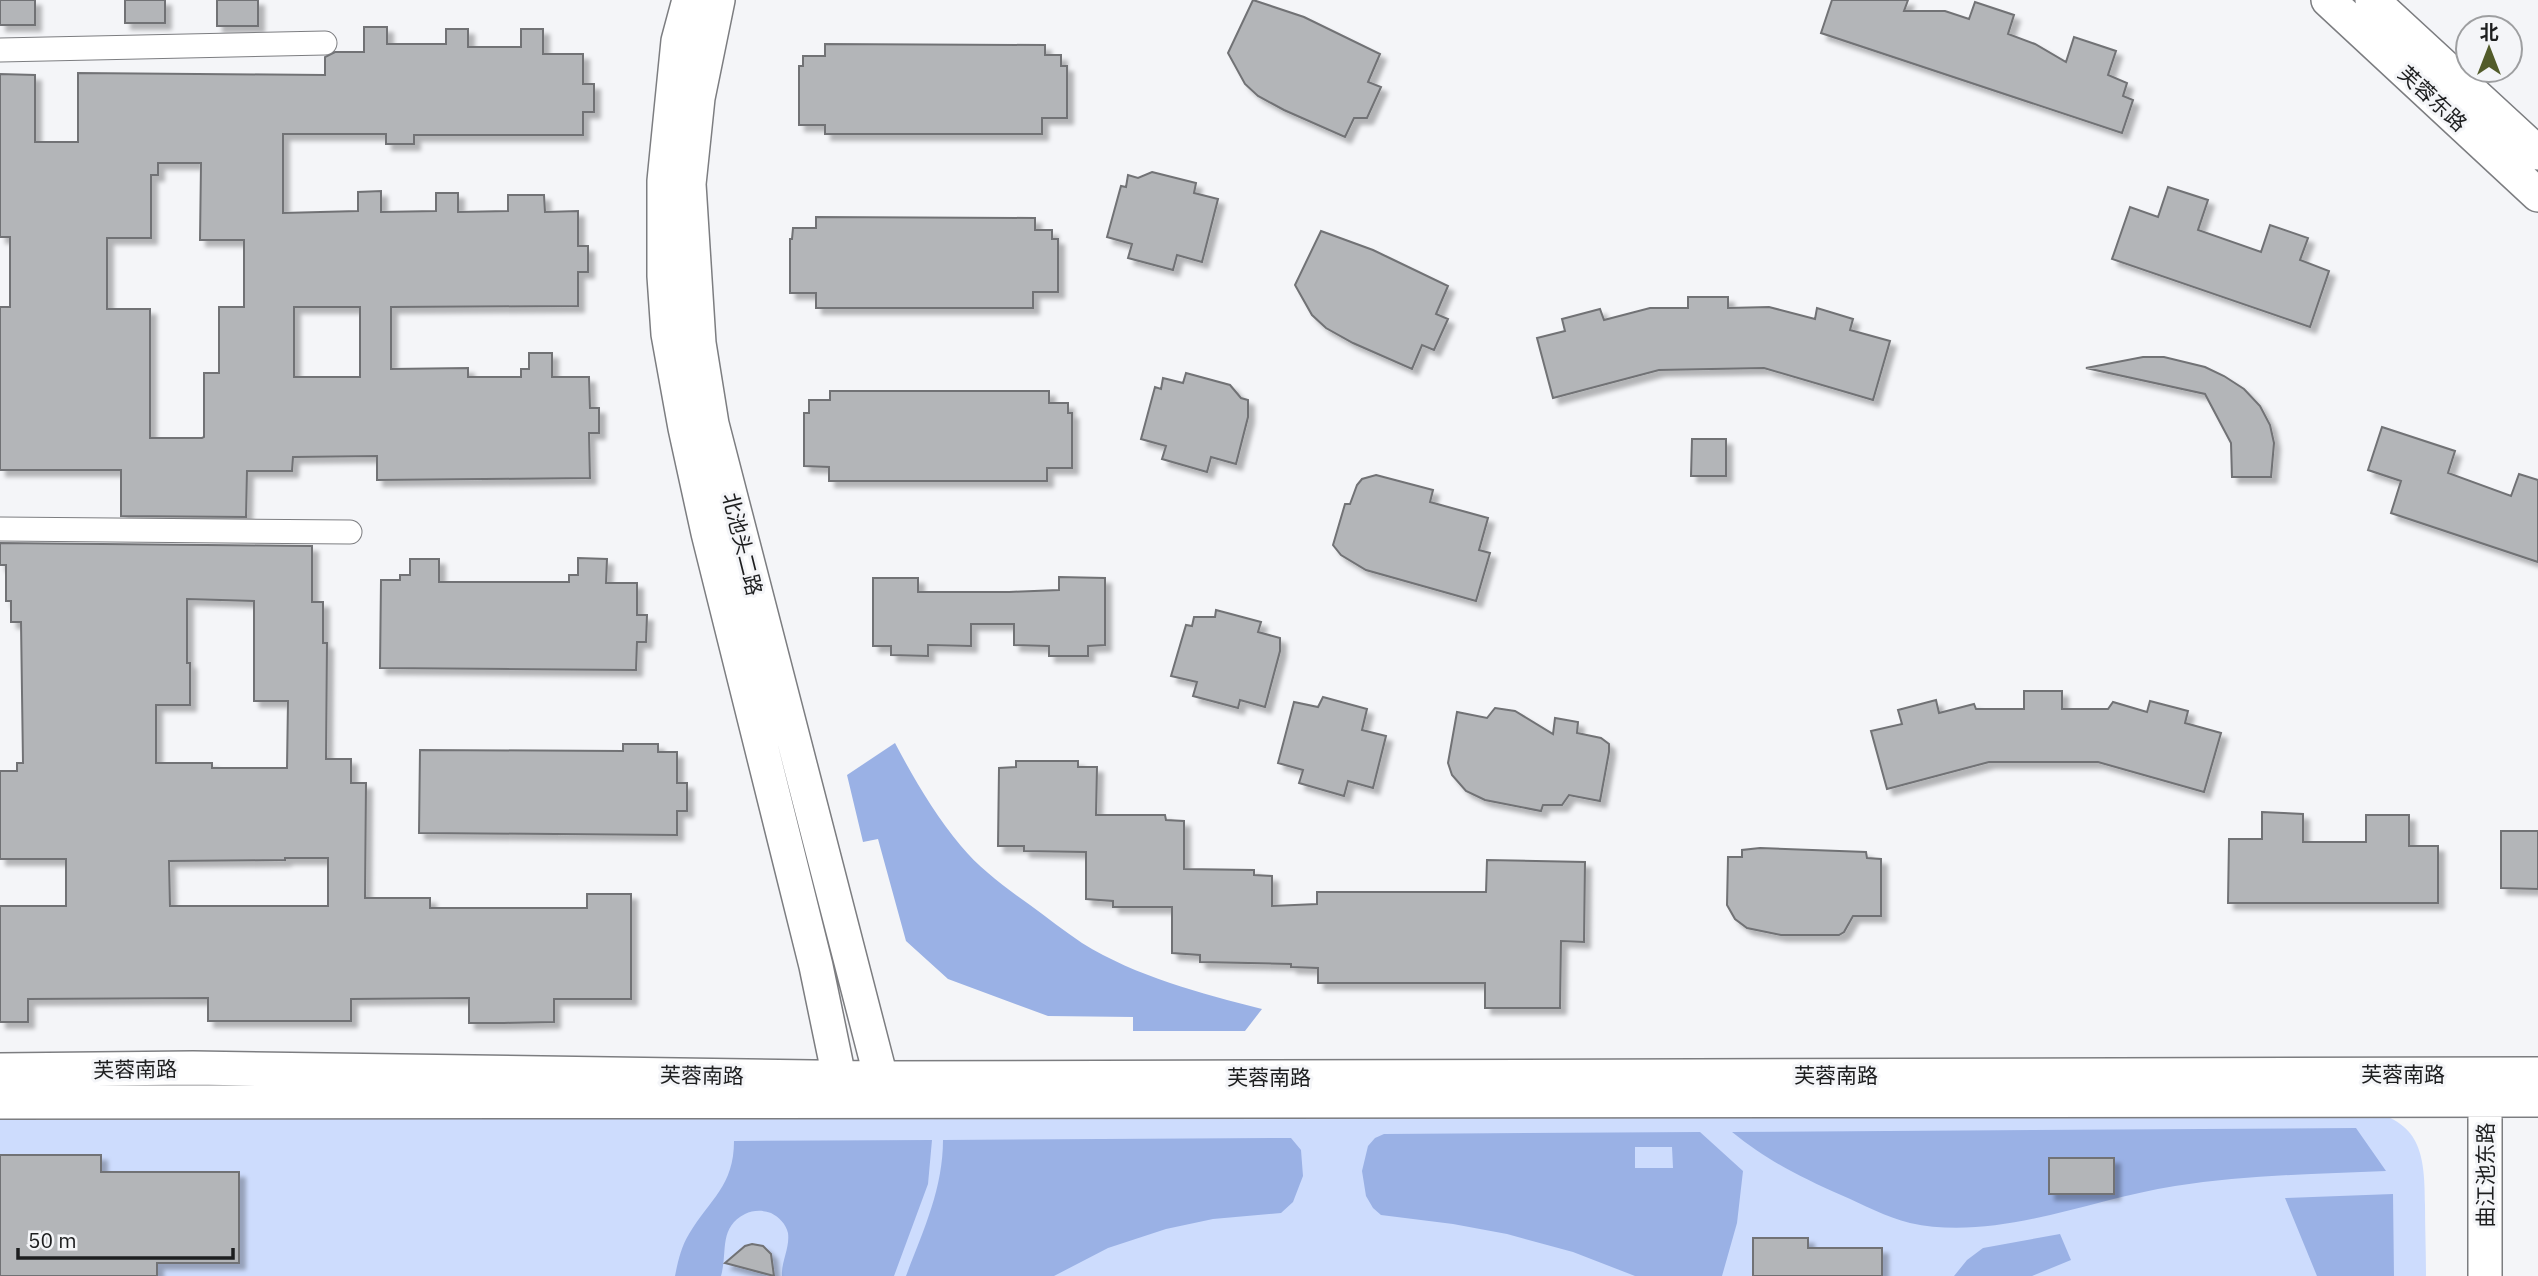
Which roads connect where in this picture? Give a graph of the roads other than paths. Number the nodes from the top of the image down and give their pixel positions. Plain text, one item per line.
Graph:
1 (689, 0) edge
2 (719, 0) edge
3 (2328, 0) edge
4 (2372, 0) edge
5 (325, 43) dead end
6 (0, 50) edge
7 (2538, 153) edge
8 (2538, 195) edge
9 (0, 529) edge
10 (350, 532) dead end
11 (0, 1070) edge
12 (2538, 1073) edge
13 (839, 1077) junction
14 (881, 1078) junction
15 (2485, 1087) junction
16 (2538, 1100) edge
17 (0, 1102) edge
18 (2485, 1276) edge

1 - 13 main road, 北池头二路
2 - 14 main road, 北池头二路
3 - 8 main road, 芙蓉东路
4 - 7 main road, 芙蓉东路
5 - 6 street
9 - 10 street
11 - 13 main road, 芙蓉南路
12 - 15 main road, 芙蓉南路
13 - 14 main road, 芙蓉南路
14 - 15 main road, 芙蓉南路
15 - 16 main road, 芙蓉南路
15 - 17 main road, 芙蓉南路
15 - 18 main road, 曲江池东路

